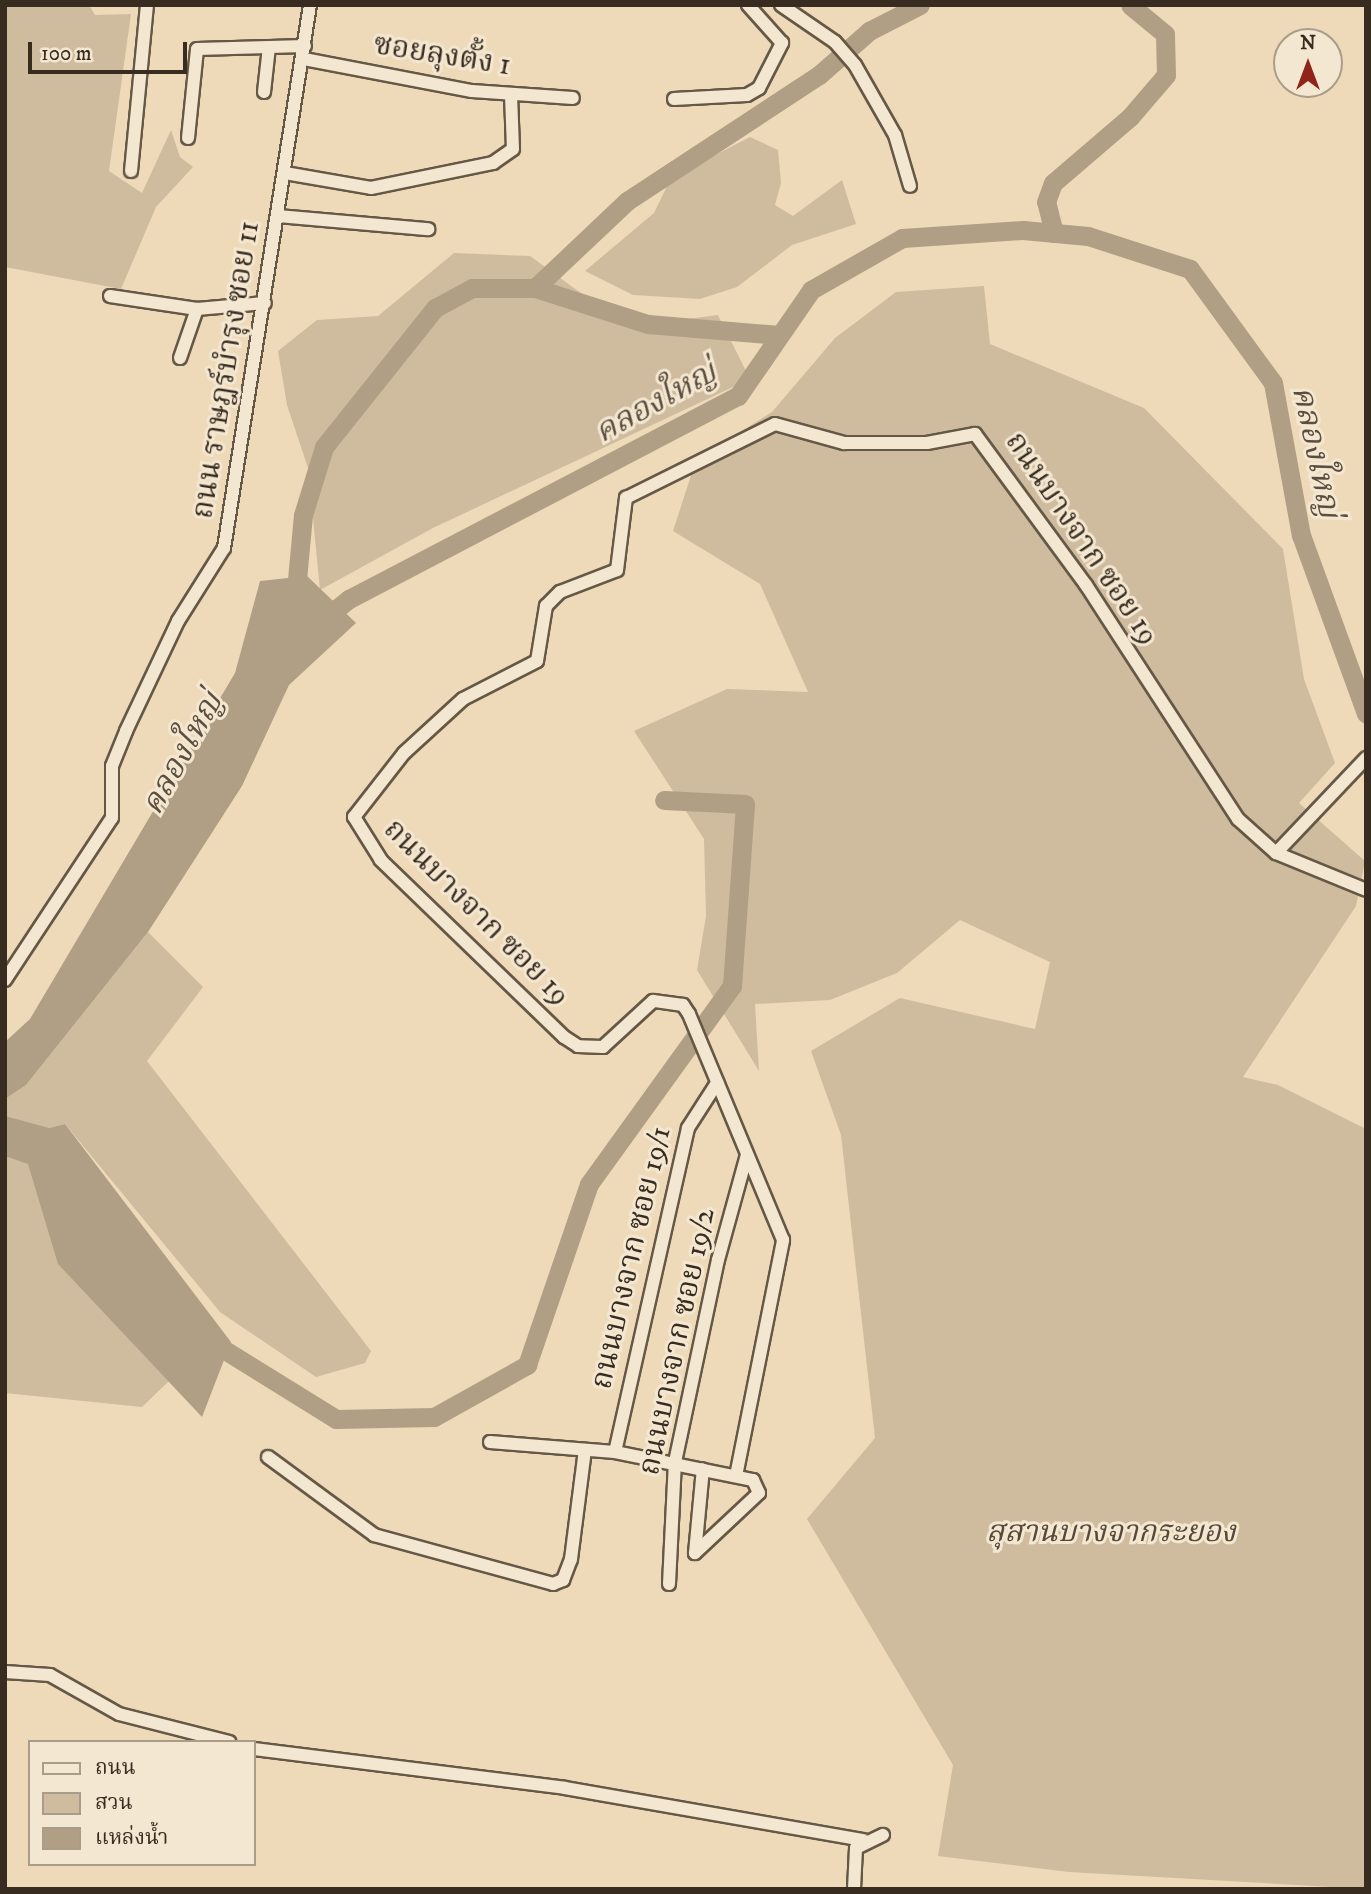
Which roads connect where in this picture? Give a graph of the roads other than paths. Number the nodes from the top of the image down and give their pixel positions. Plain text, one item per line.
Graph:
1 (147, 5) edge
2 (310, 5) edge
3 (748, 5) edge
4 (781, 5) edge
5 (269, 47) junction
6 (304, 52) junction
7 (264, 92) dead end
8 (511, 95) junction
9 (573, 98) dead end
10 (674, 99) dead end
11 (188, 138) dead end
12 (131, 171) dead end
13 (285, 173) junction
14 (910, 186) dead end
15 (278, 216) junction
16 (428, 229) dead end
17 (110, 296) dead end
18 (265, 303) junction
19 (197, 309) junction
20 (180, 358) dead end
21 (1366, 758) edge
22 (1276, 853) junction
23 (1366, 890) edge
24 (5, 980) edge
25 (717, 1083) junction
26 (747, 1155) junction
27 (490, 1442) dead end
28 (585, 1450) junction
29 (615, 1452) junction
30 (268, 1457) dead end
31 (676, 1462) junction
32 (703, 1469) junction
33 (736, 1476) junction
34 (668, 1584) dead end
35 (5, 1672) edge
36 (221, 1740) edge
37 (256, 1749) edge
38 (883, 1835) dead end
39 (863, 1840) junction
40 (855, 1889) edge

1 - 12 street
2 - 6 street, ถนน ราษฎร์บำรุง ซอย 11
3 - 10 street
4 - 14 street
5 - 6 street, ซอยลุงตั้ง 1
5 - 7 street
5 - 11 street, ซอยลุงตั้ง 1
6 - 8 street, ซอยลุงตั้ง 1
6 - 13 street, ถนน ราษฎร์บำรุง ซอย 11
8 - 9 street, ซอยลุงตั้ง 1
8 - 13 street
13 - 15 street, ถนน ราษฎร์บำรุง ซอย 11
15 - 16 street
15 - 18 street, ถนน ราษฎร์บำรุง ซอย 11
17 - 19 street
18 - 19 street
18 - 24 street, ถนน ราษฎร์บำรุง ซอย 11
19 - 20 street
21 - 22 street
22 - 23 street
22 - 25 street, ถนนบางจาก ซอย 19
25 - 26 street, ถนนบางจาก ซอย 19
25 - 29 street, ถนนบางจาก ซอย 19/1
26 - 31 street, ถนนบางจาก ซอย 19/2
26 - 33 street, ถนนบางจาก ซอย 19
27 - 28 street
28 - 29 street
28 - 30 street
29 - 31 street
31 - 32 street
31 - 34 street, ถนนบางจาก ซอย 19/2
32 - 33 street
32 - 33 street
35 - 36 street
37 - 39 street
38 - 39 street
39 - 40 street

